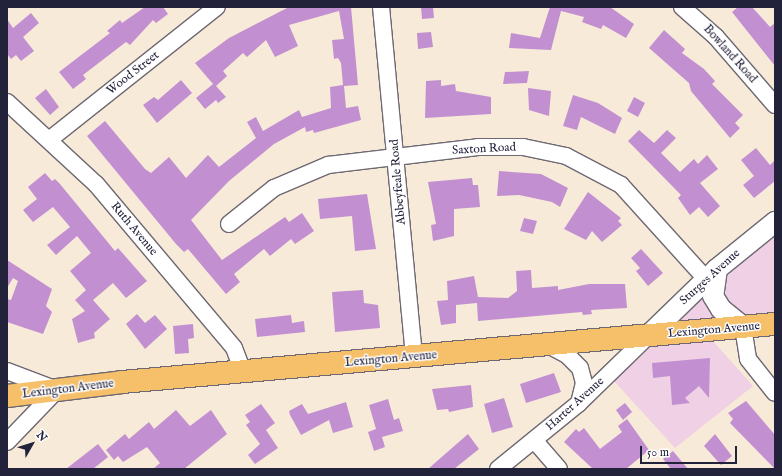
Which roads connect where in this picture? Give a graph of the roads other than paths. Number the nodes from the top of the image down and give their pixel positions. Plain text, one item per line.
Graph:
1 (217, 7) edge
2 (381, 7) edge
3 (682, 7) edge
4 (7, 102) edge
5 (775, 105) edge
6 (49, 140) junction
7 (395, 156) junction
8 (775, 222) edge
9 (229, 224) dead end
10 (712, 274) junction
11 (775, 324) edge
12 (743, 327) junction
13 (648, 336) junction
14 (546, 344) junction
15 (414, 356) junction
16 (7, 371) edge
17 (242, 371) junction
18 (57, 390) junction
19 (775, 393) edge
20 (7, 396) edge
21 (578, 404) junction
22 (534, 440) junction
23 (7, 442) edge
24 (498, 469) edge
25 (559, 469) edge

1 - 6 street, Wood Street
2 - 7 street, Abbeyfeale Road
3 - 5 street, Bowland Road
4 - 6 street, Ruth Avenue
6 - 17 street, Ruth Avenue
7 - 9 street, Saxton Road
7 - 10 street, Saxton Road
7 - 15 street, Abbeyfeale Road
8 - 10 street, Sturges Avenue
10 - 12 street
10 - 13 street, Sturges Avenue
11 - 12 main road, Lexington Avenue
12 - 13 main road, Lexington Avenue
12 - 19 street
13 - 14 main road, Lexington Avenue
13 - 21 street, Harter Avenue
14 - 15 main road, Lexington Avenue
14 - 21 street
15 - 17 main road, Lexington Avenue
16 - 18 street
17 - 18 main road, Lexington Avenue
18 - 20 main road, Lexington Avenue
18 - 23 street
21 - 22 street, Harter Avenue
22 - 24 street, Harter Avenue
22 - 25 street

